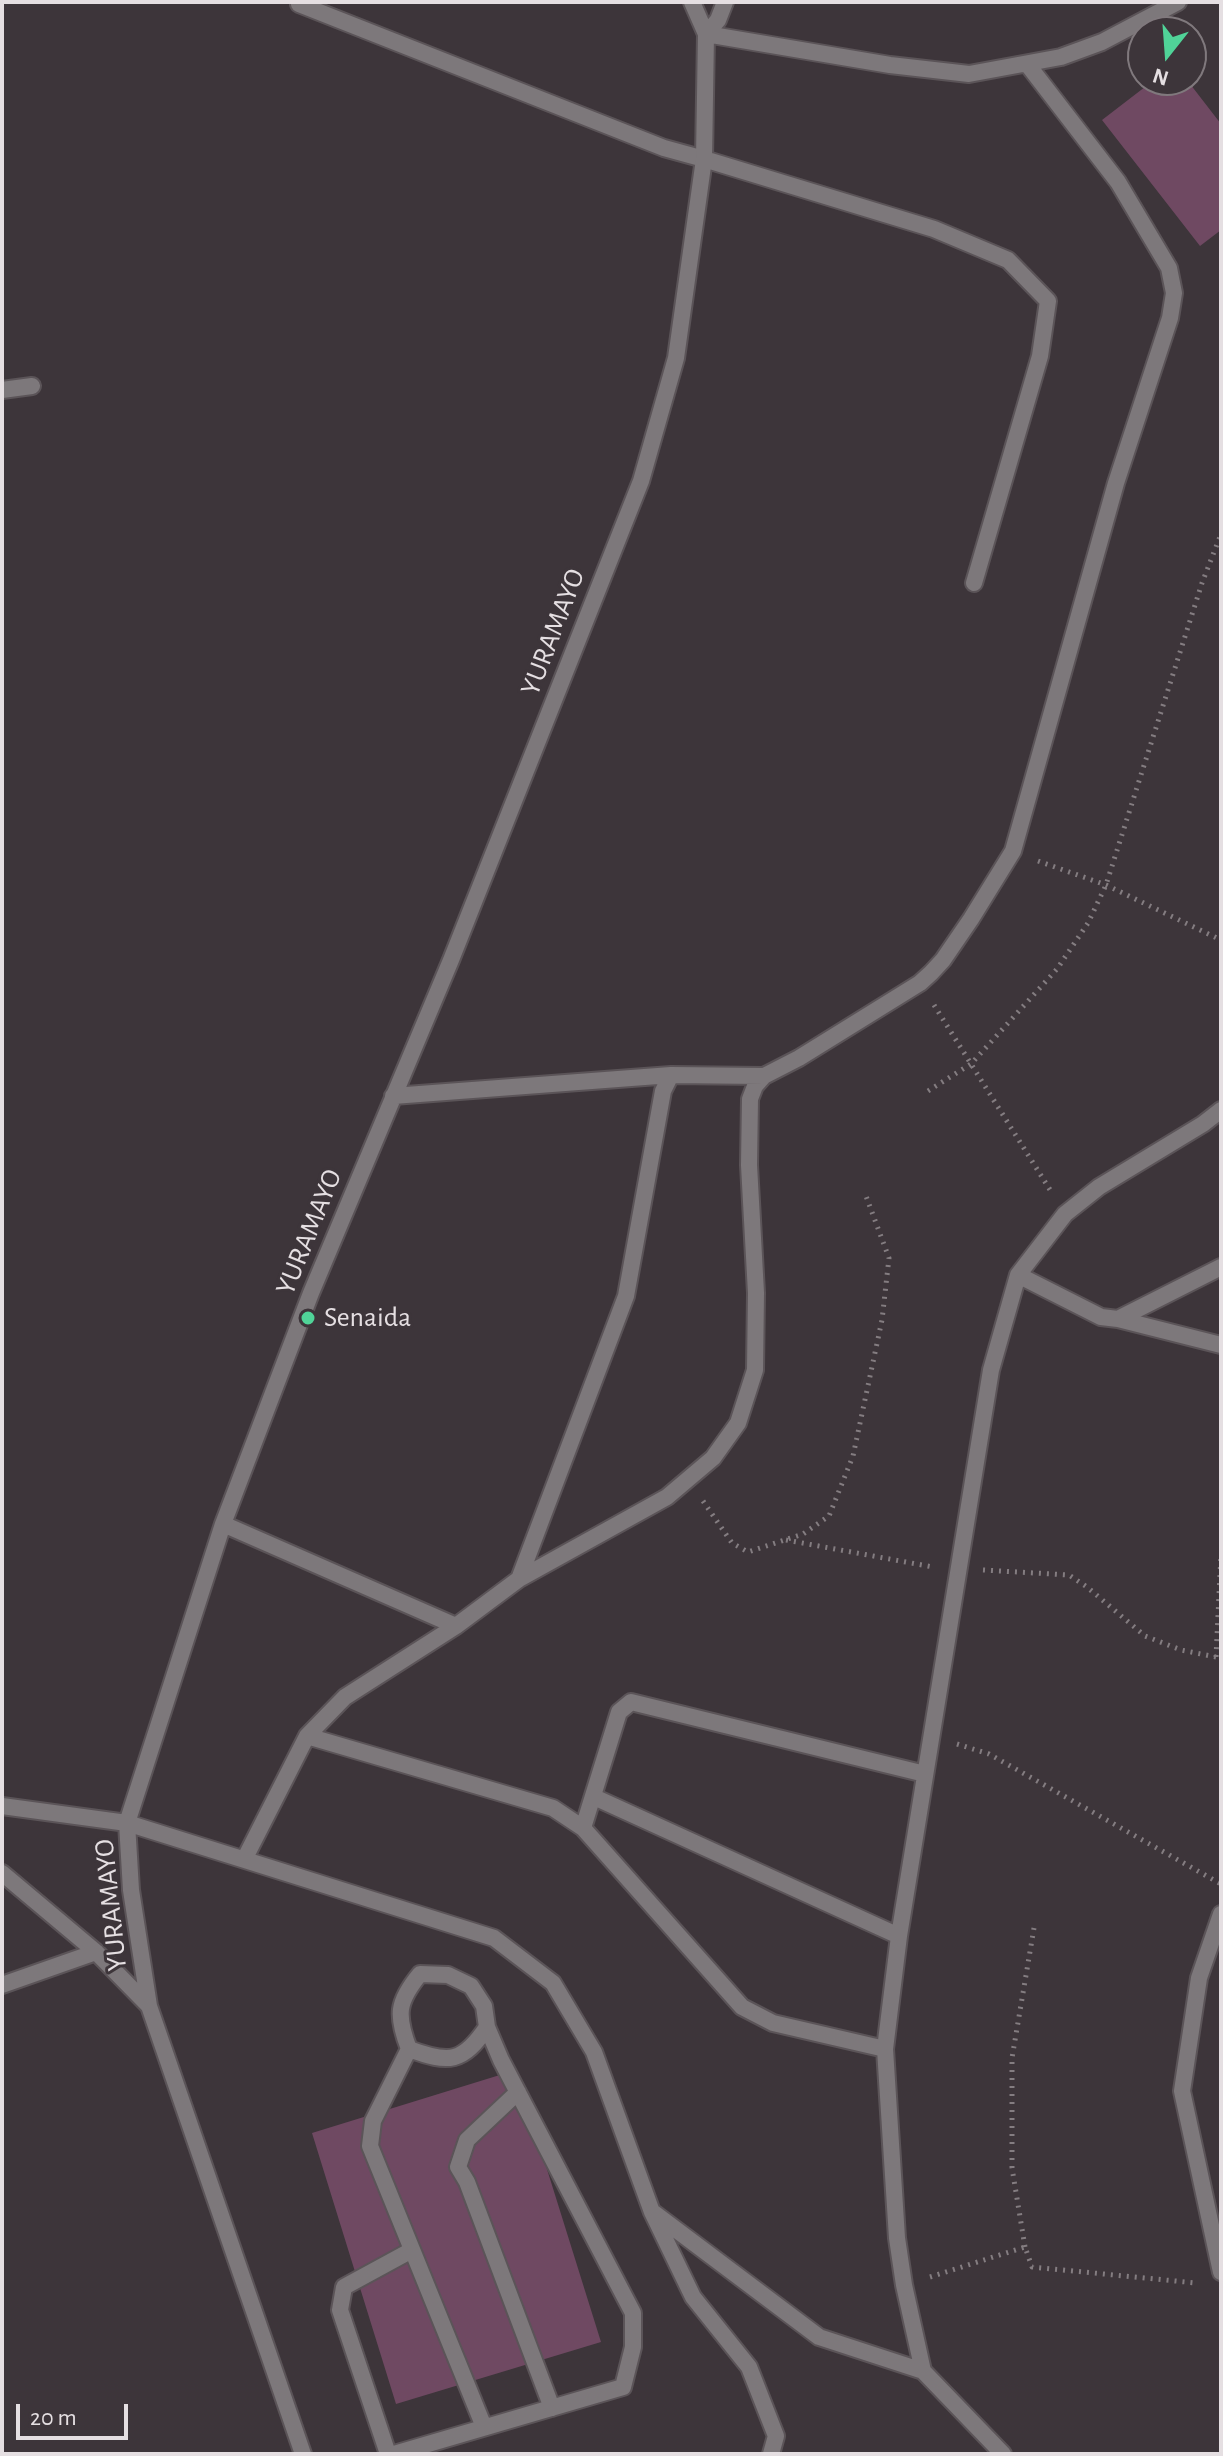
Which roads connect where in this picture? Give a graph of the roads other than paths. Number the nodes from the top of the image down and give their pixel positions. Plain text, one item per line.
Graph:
1 (692, 2) edge
2 (725, 2) edge
3 (1178, 2) edge
4 (299, 4) dead end
5 (706, 34) junction
6 (1028, 65) junction
7 (704, 159) junction
8 (32, 386) dead end
9 (2, 390) edge
10 (974, 583) dead end
11 (671, 1075) junction
12 (764, 1076) junction
13 (393, 1096) junction
14 (1221, 1110) edge
15 (1221, 1267) edge
16 (1018, 1275) junction
17 (1118, 1319) junction
18 (1221, 1345) edge
19 (223, 1524) junction
20 (519, 1579) junction
21 (456, 1626) junction
22 (307, 1736) junction
23 (925, 1774) junction
24 (594, 1797) junction
25 (2, 1806) edge
26 (127, 1823) junction
27 (583, 1828) junction
28 (245, 1858) junction
29 (2, 1873) edge
30 (1221, 1914) edge
31 (899, 1936) junction
32 (96, 1952) junction
33 (2, 1985) edge
34 (149, 2006) junction
35 (487, 2027) junction
36 (409, 2049) junction
37 (885, 2049) junction
38 (518, 2092) junction
39 (652, 2212) junction
40 (412, 2250) junction
41 (1221, 2272) edge
42 (923, 2371) junction
43 (552, 2408) junction
44 (484, 2427) junction
45 (303, 2454) edge
46 (391, 2454) edge
47 (771, 2454) edge
48 (1003, 2454) edge

1 - 5 street
2 - 5 street
3 - 6 street
4 - 7 street
5 - 6 street
5 - 7 street, YURAMAYO
6 - 12 street
7 - 10 street
7 - 13 street, YURAMAYO
8 - 9 street
11 - 12 street
11 - 13 street
11 - 20 street
12 - 20 street
13 - 19 street, YURAMAYO
14 - 16 street
15 - 17 street
16 - 17 street
16 - 23 street
17 - 18 street
19 - 21 street
19 - 26 street, YURAMAYO
20 - 21 street
21 - 22 street
22 - 27 street
22 - 28 street
23 - 24 street
23 - 31 street
24 - 27 street
24 - 31 street
25 - 26 street
26 - 28 street
26 - 34 street, YURAMAYO
27 - 37 street
28 - 39 street
29 - 32 street
30 - 41 street
31 - 37 street
32 - 33 street
32 - 34 street
34 - 45 street, YURAMAYO
35 - 36 street
35 - 36 street
35 - 38 street
36 - 40 street
37 - 42 street
38 - 43 street
38 - 43 street
39 - 42 street
39 - 47 street
40 - 44 street
40 - 46 street
42 - 48 street
43 - 44 street
44 - 46 street

